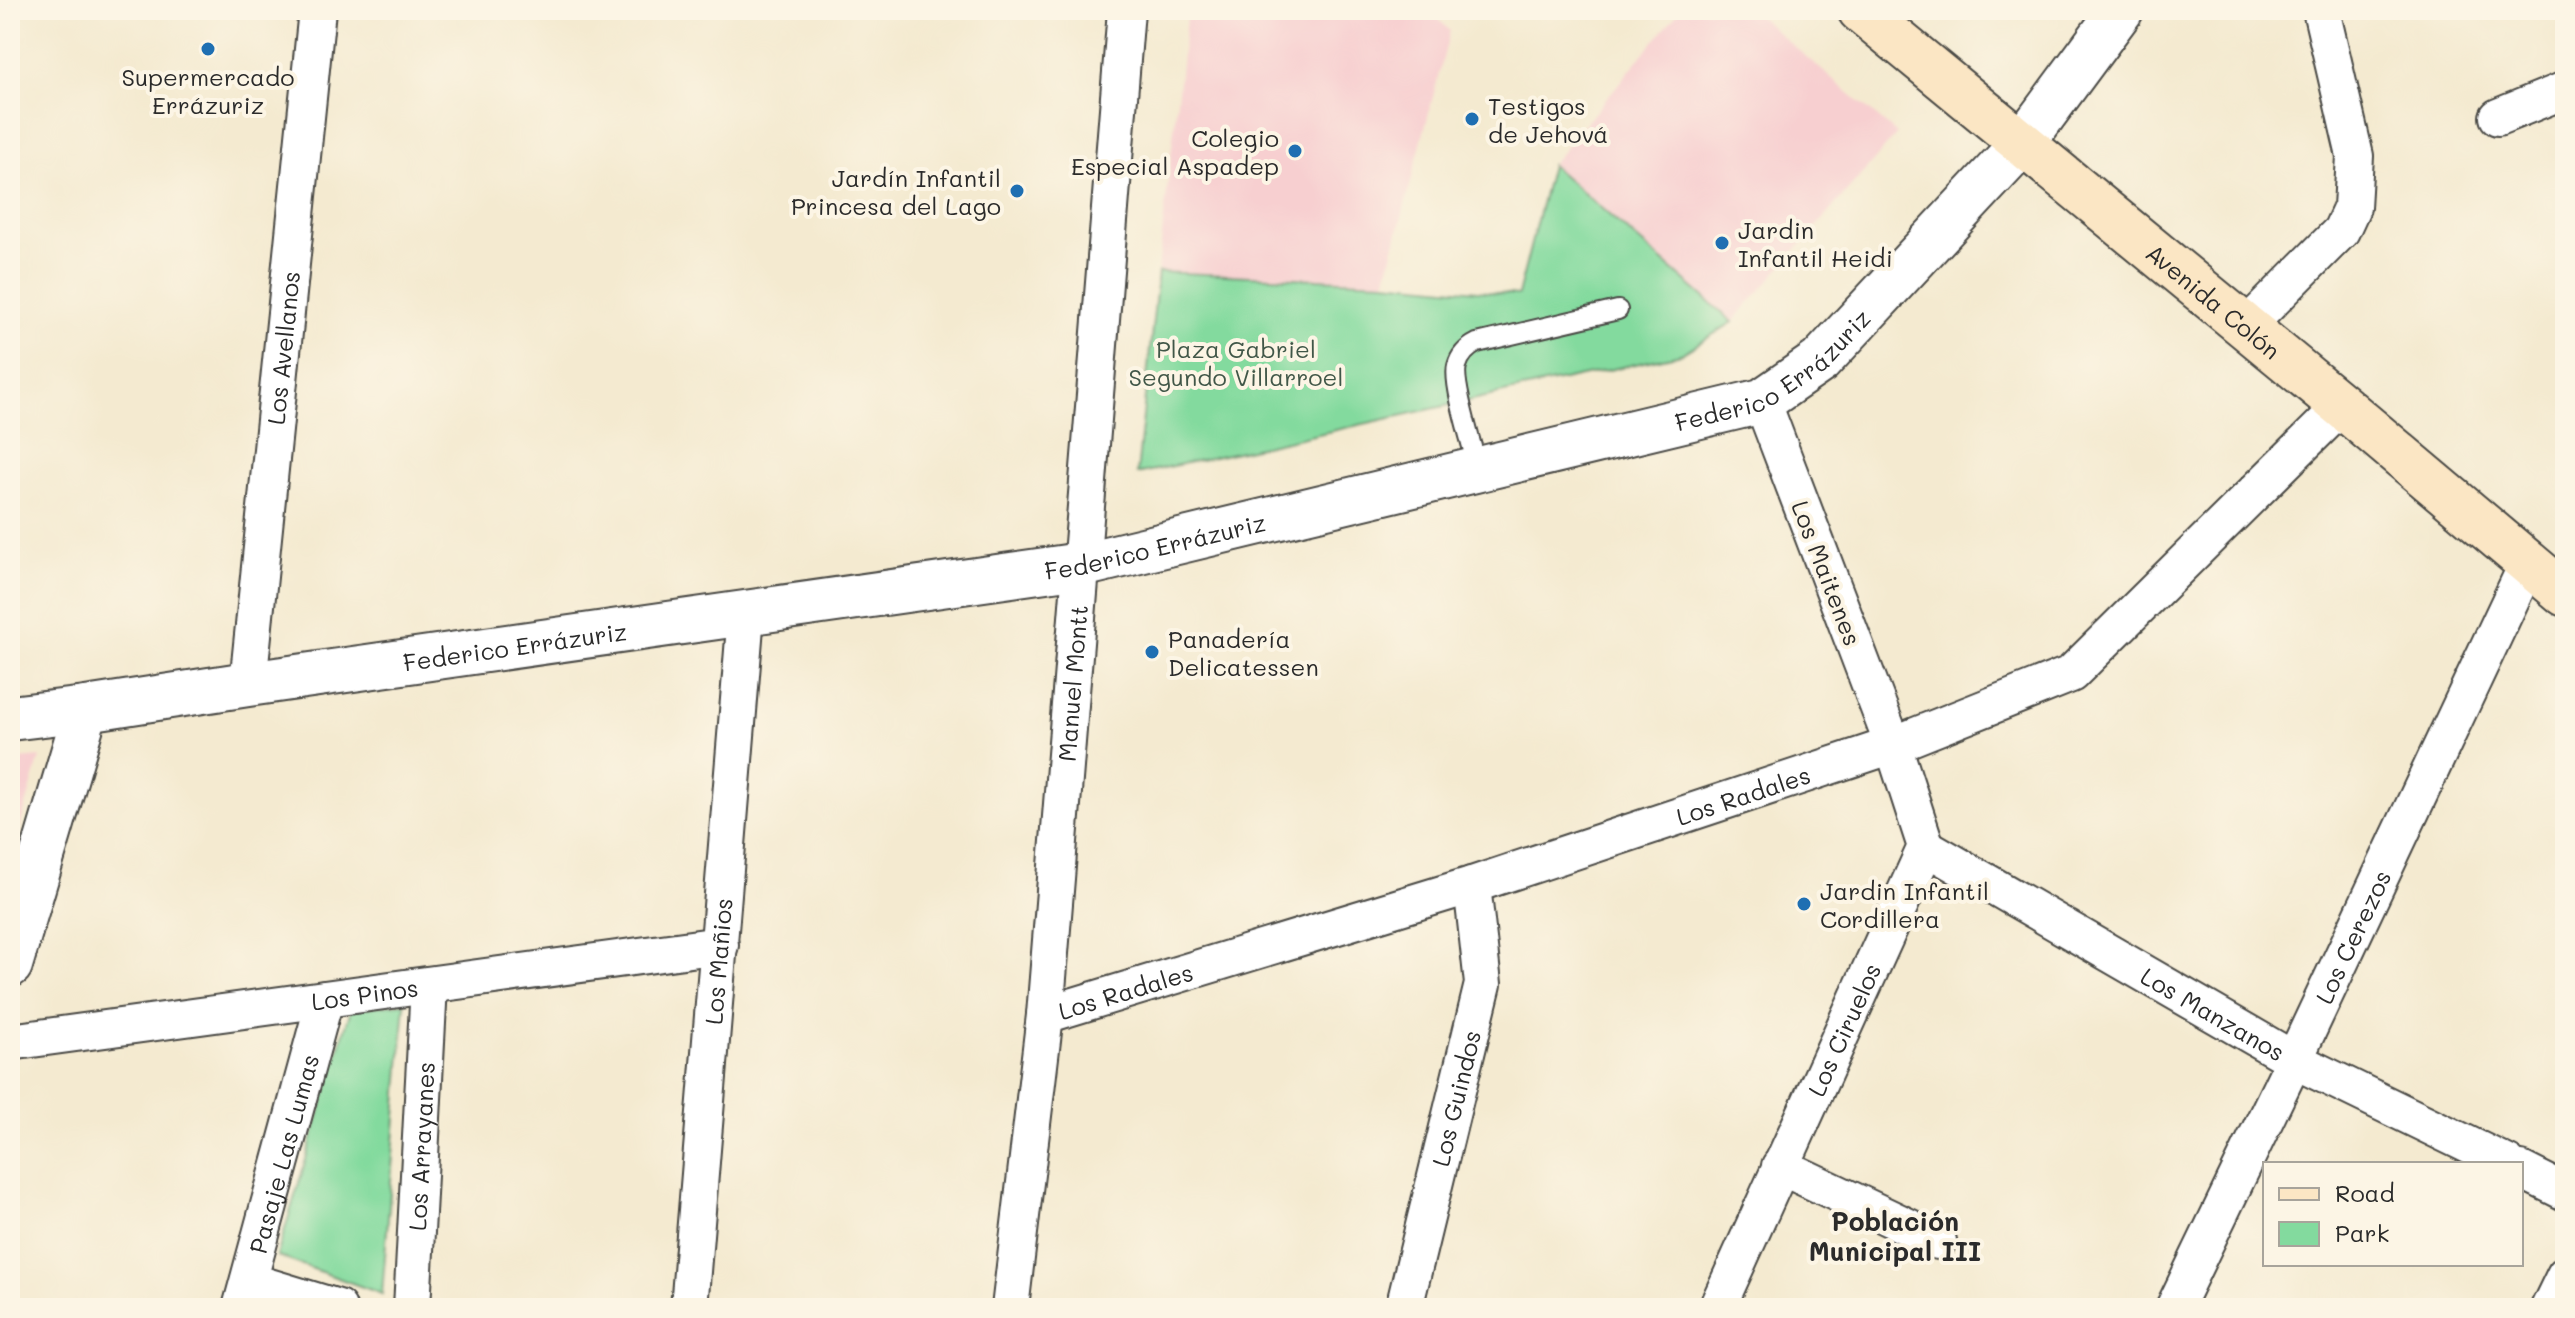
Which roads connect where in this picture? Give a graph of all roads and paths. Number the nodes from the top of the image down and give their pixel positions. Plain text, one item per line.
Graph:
1 (317, 10) edge
2 (1126, 10) edge
3 (1860, 10) edge
4 (2121, 10) edge
5 (2321, 10) edge
6 (2565, 90) edge
7 (2498, 117) dead end
8 (2022, 144) junction
9 (1618, 310) dead end
10 (2245, 328) junction
11 (1762, 401) junction
12 (2342, 406) junction
13 (1478, 469) junction
14 (2528, 563) junction
15 (1081, 565) junction
16 (2565, 594) edge
17 (746, 614) junction
18 (248, 684) junction
19 (86, 709) junction
20 (10, 718) edge
21 (1893, 745) junction
22 (1926, 847) junction
23 (1472, 885) junction
24 (720, 945) junction
25 (10, 965) edge
26 (429, 985) junction
27 (325, 999) junction
28 (1045, 1015) junction
29 (10, 1042) edge
30 (2294, 1060) junction
31 (2504, 1162) edge
32 (1780, 1166) junction
33 (2523, 1171) edge
34 (2565, 1192) edge
35 (1938, 1241) dead end
36 (2565, 1275) edge
37 (245, 1295) edge
38 (338, 1308) edge
39 (412, 1308) edge
40 (689, 1308) edge
41 (1010, 1308) edge
42 (1404, 1308) edge
43 (1717, 1308) edge
44 (2174, 1308) edge
45 (2549, 1308) edge

1 - 18 street, Los Avellanos
2 - 15 street, Manuel Montt
3 - 8 main road, Avenida Colón
4 - 8 street, Federico Errázuriz
5 - 10 street
6 - 7 street
8 - 10 main road, Avenida Colón
8 - 11 street, Federico Errázuriz
9 - 13 lane
10 - 12 main road, Avenida Colón
11 - 13 street, Federico Errázuriz
11 - 21 street, Los Maitenes
12 - 14 main road, Avenida Colón
12 - 21 street, Los Radales
13 - 15 street, Federico Errázuriz
14 - 16 main road, Avenida Colón
14 - 30 street, Los Cerezos
15 - 17 street, Federico Errázuriz
15 - 28 street, Manuel Montt
17 - 18 street, Federico Errázuriz
17 - 24 street, Los Mañios
18 - 19 street, Federico Errázuriz
19 - 20 street, Federico Errázuriz
19 - 25 street
21 - 22 street
21 - 23 street, Los Radales
22 - 30 street, Los Manzanos
22 - 32 street, Los Ciruelos
23 - 28 street, Los Radales
23 - 42 street, Los Guindos
24 - 26 street, Los Pinos
24 - 40 street, Los Mañios
26 - 27 street, Los Pinos
26 - 39 street, Los Arrayanes
27 - 29 street, Los Pinos
27 - 37 street, Pasaje Las Lumas
28 - 41 street, Manuel Montt
30 - 31 street, Los Manzanos
30 - 44 street, Los Cerezos
32 - 35 street
32 - 43 street, Los Ciruelos
33 - 34 street
36 - 45 street
37 - 38 street

